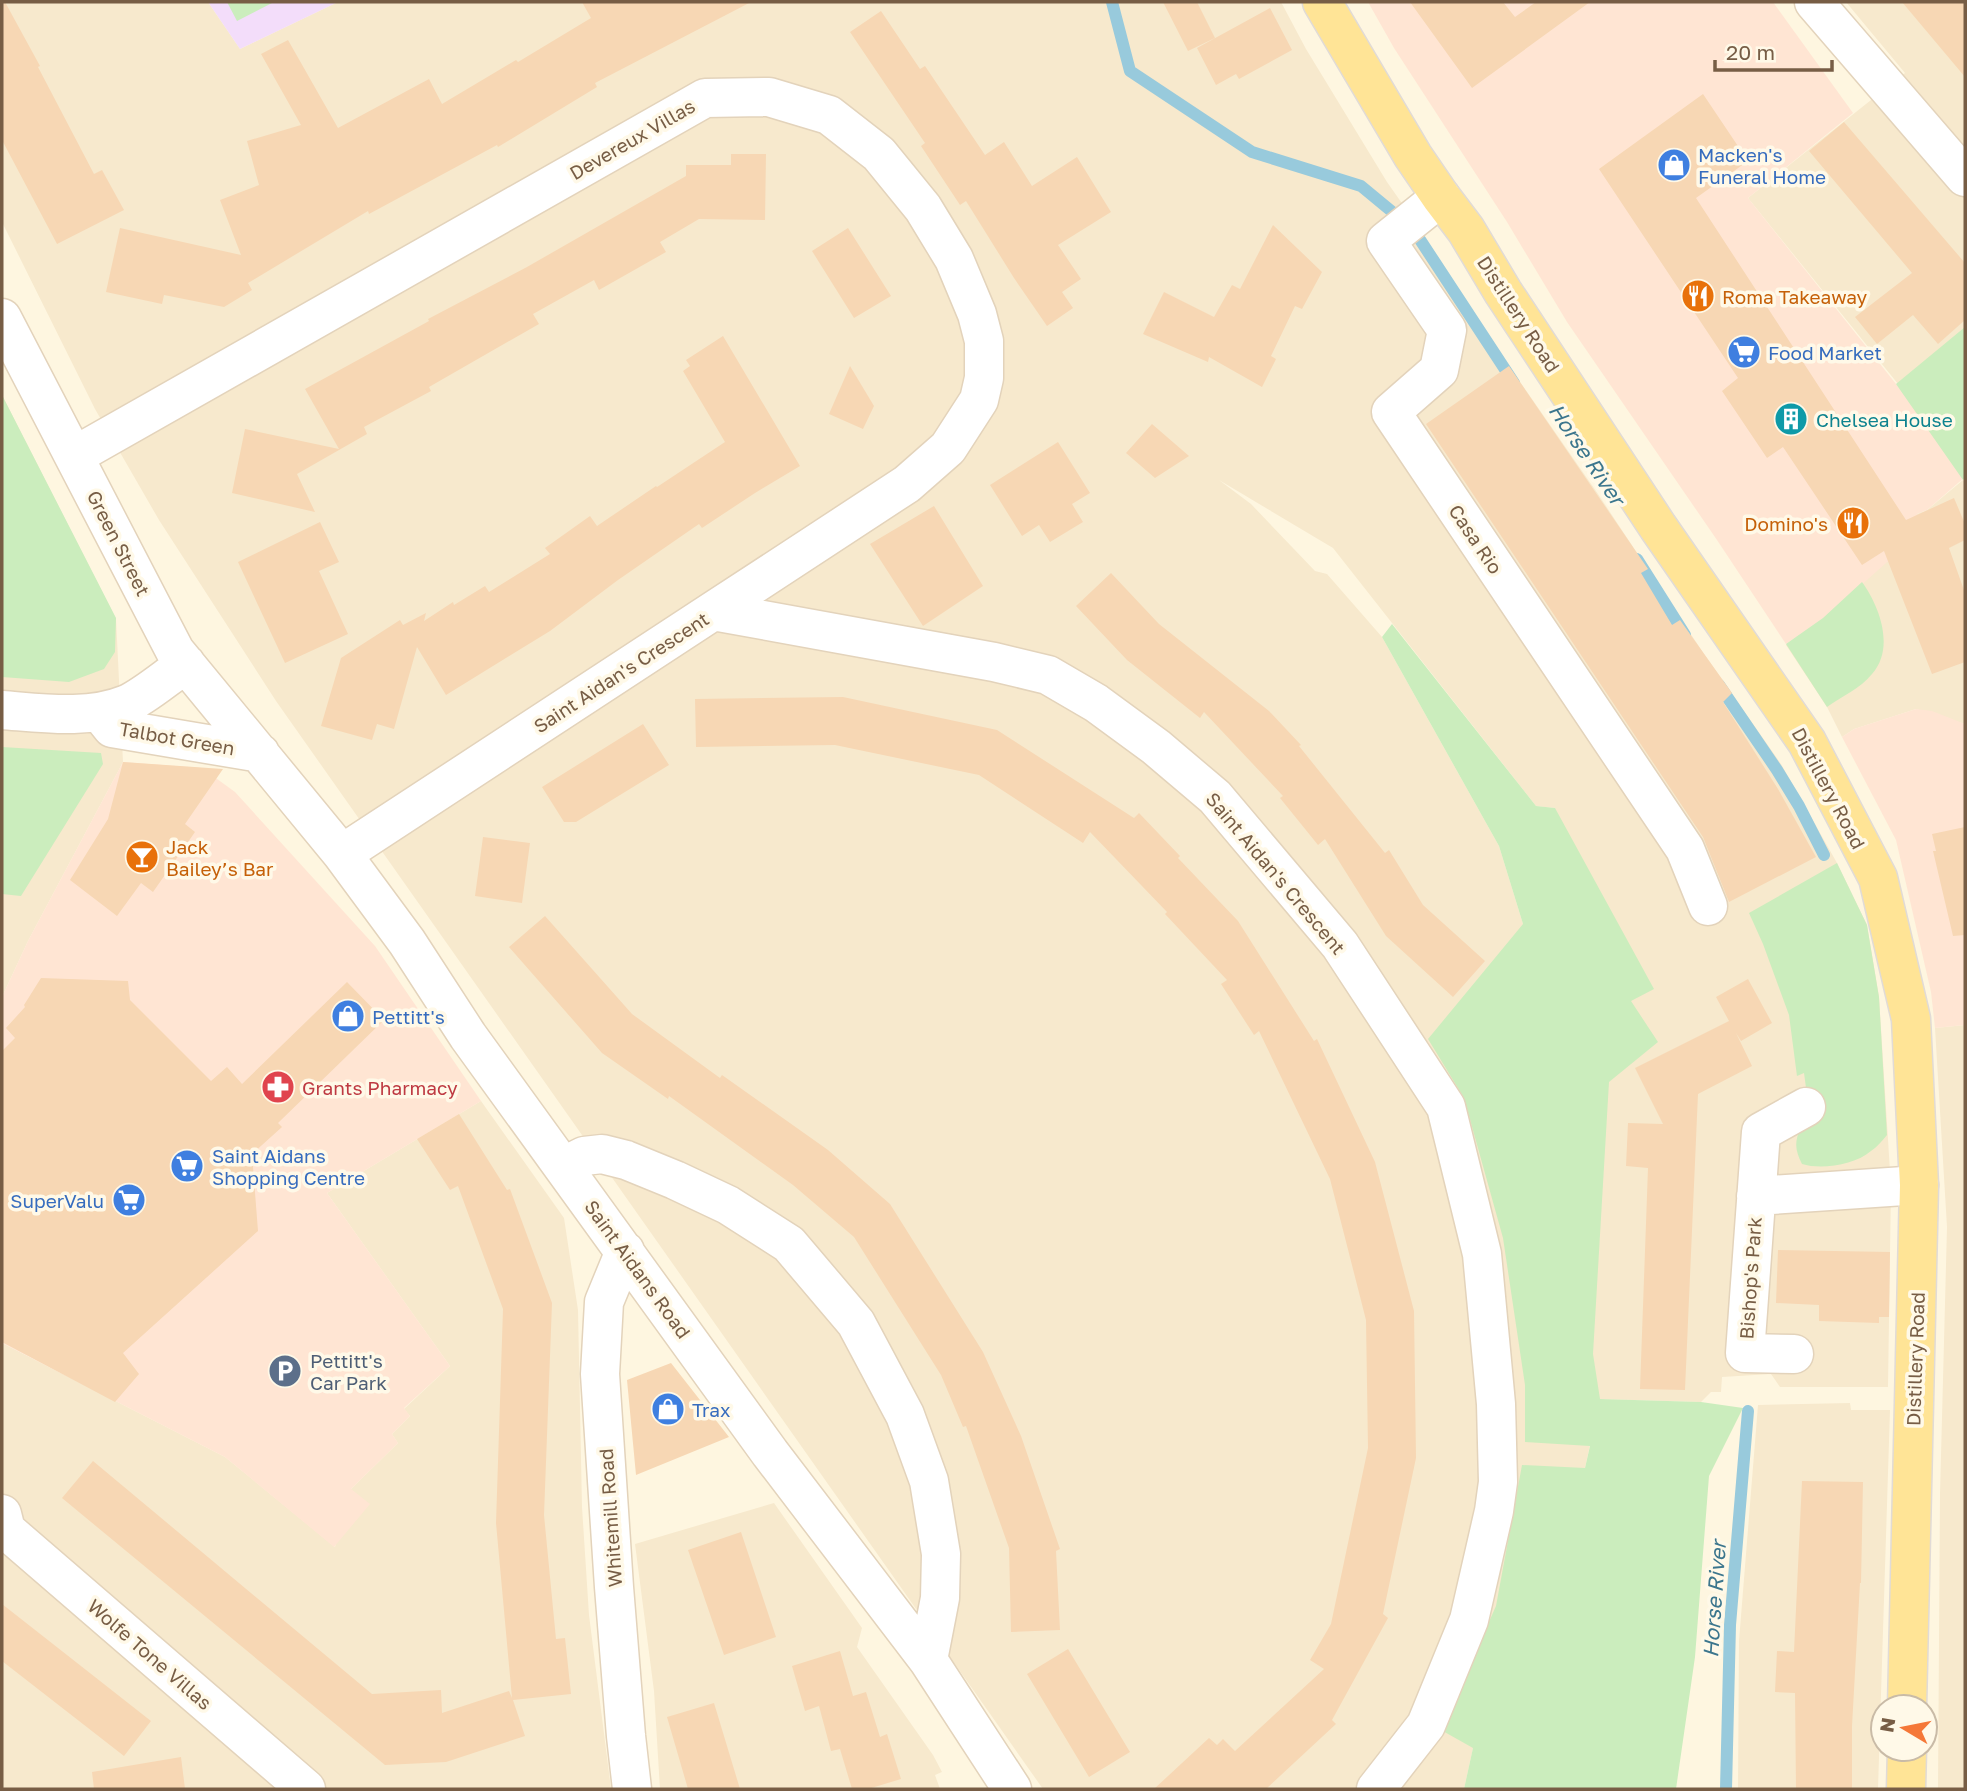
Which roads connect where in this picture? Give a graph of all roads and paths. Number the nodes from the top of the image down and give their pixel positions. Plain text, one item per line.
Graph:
1 (1322, 2) edge
2 (1814, 2) edge
3 (1965, 177) edge
4 (1415, 218) junction
5 (2, 318) edge
6 (74, 456) junction
7 (713, 611) junction
8 (186, 663) junction
9 (2, 710) edge
10 (100, 713) junction
11 (260, 752) junction
12 (342, 855) junction
13 (1708, 906) dead end
14 (1806, 1107) dead end
15 (564, 1166) junction
16 (1919, 1185) junction
17 (1756, 1196) junction
18 (625, 1251) junction
19 (1794, 1354) dead end
20 (2, 1514) edge
21 (928, 1660) junction
22 (1907, 1693) edge
23 (1906, 1763) edge
24 (997, 1784) edge
25 (306, 1789) edge
26 (632, 1789) edge
27 (1376, 1789) edge
28 (1906, 1789) edge

1 - 4 main road, Distillery Road
2 - 3 street
4 - 13 street, Casa Rio
4 - 16 main road, Distillery Road
5 - 6 street, Green Street
6 - 7 street, Devereux Villas
6 - 8 street, Green Street
7 - 12 street, Saint Aidan's Crescent
7 - 27 street, Saint Aidan's Crescent
8 - 10 street, Talbot Green
8 - 11 street, Green Street
9 - 10 street, Talbot Green
10 - 11 street, Talbot Green
11 - 12 street, Saint Aidans Road
12 - 15 street, Saint Aidans Road
14 - 17 street, Bishop's Park
15 - 18 street, Saint Aidans Road
15 - 21 street
16 - 17 street, Bishop's Park
16 - 22 main road, Distillery Road
17 - 19 street, Bishop's Park
18 - 21 street, Saint Aidans Road
18 - 26 street, Whitemill Road
20 - 25 street, Wolfe Tone Villas
21 - 24 street, Saint Aidans Road
23 - 28 main road

